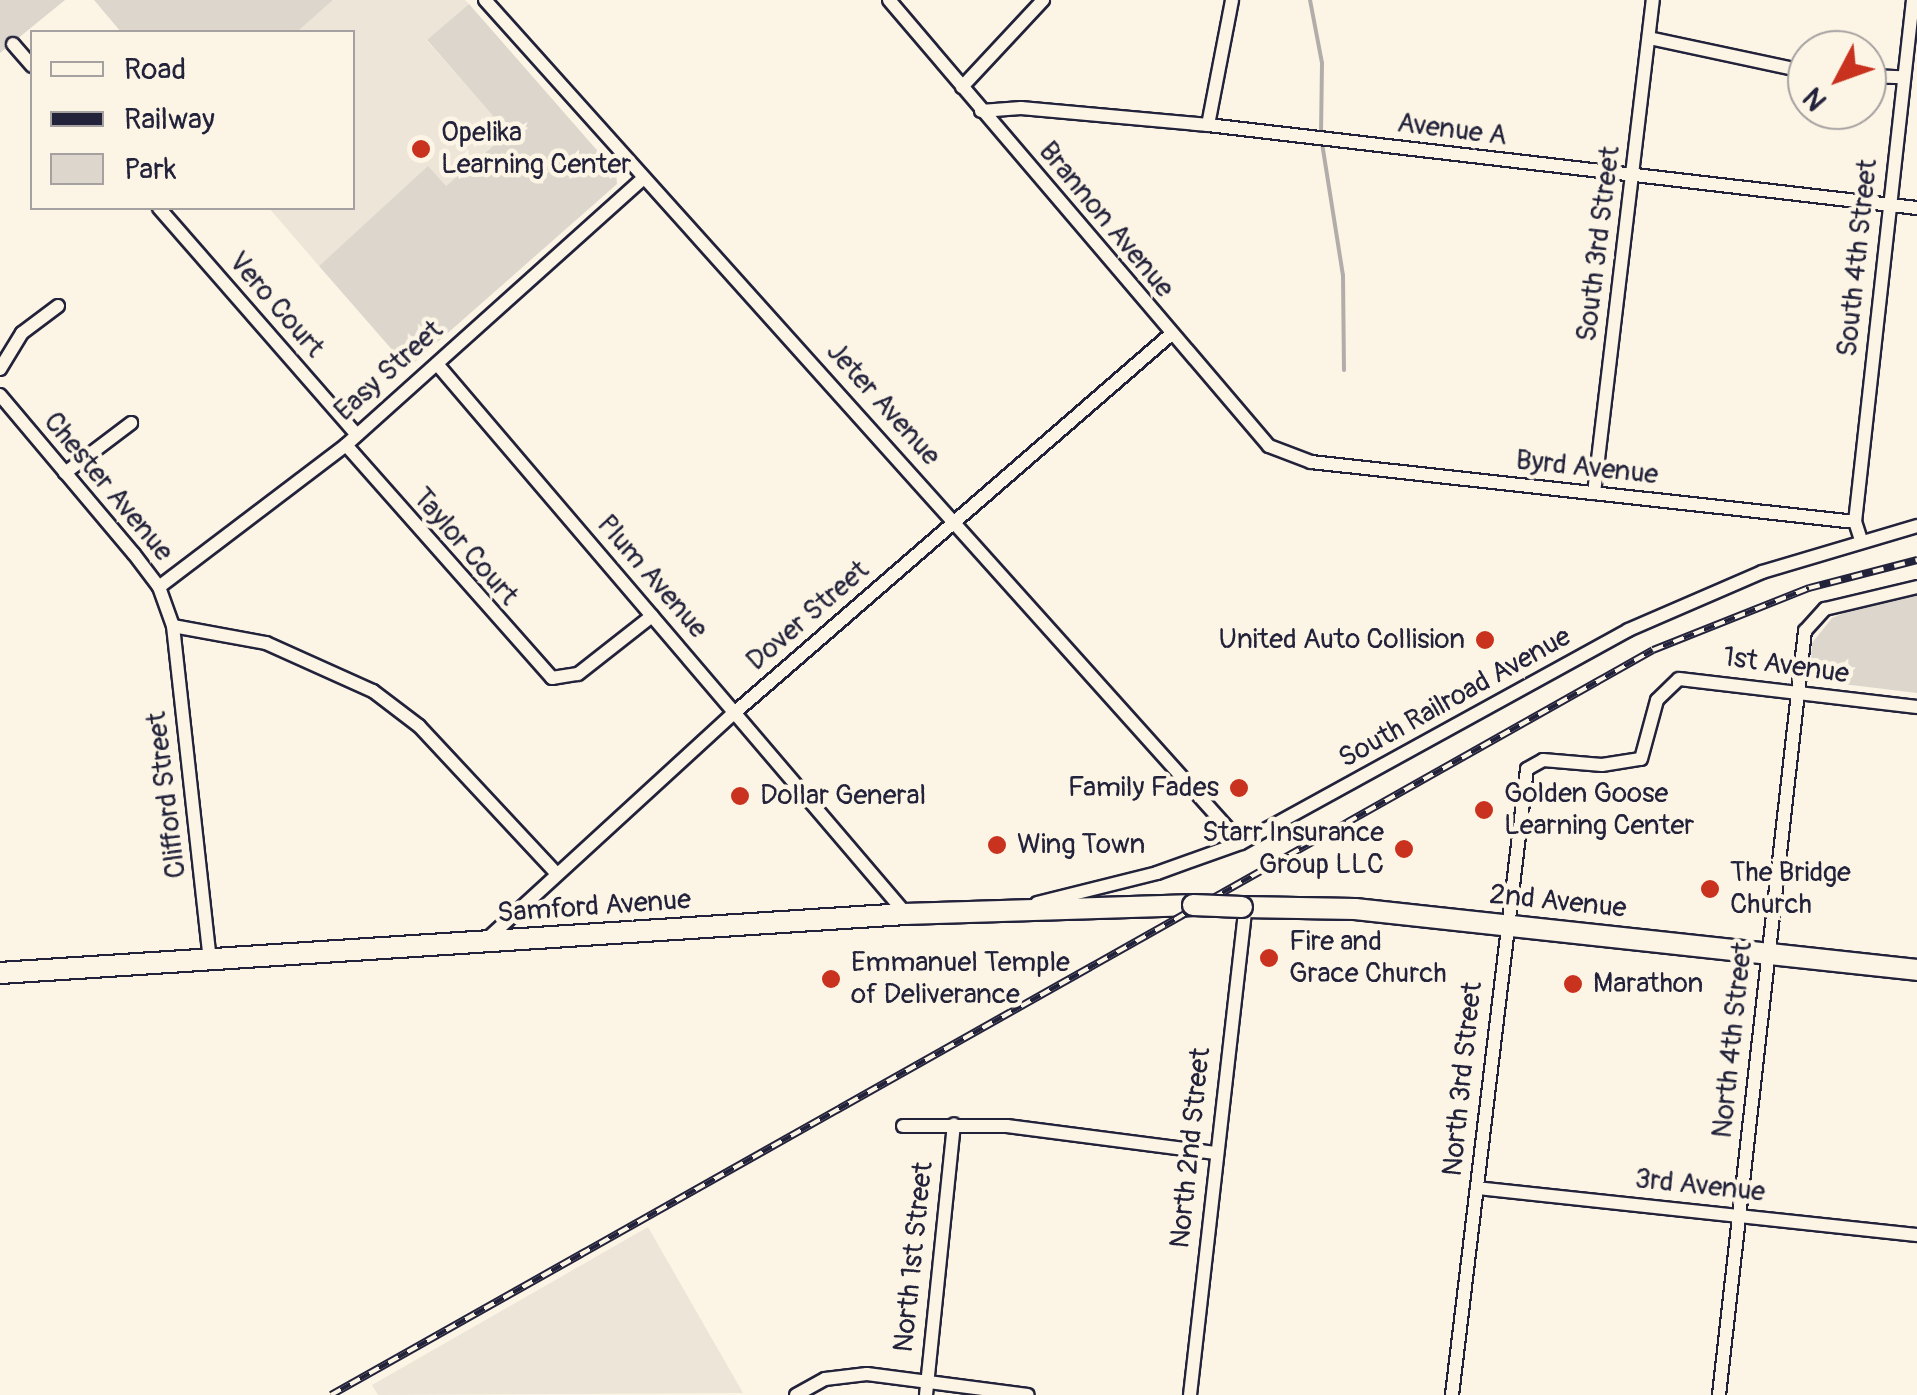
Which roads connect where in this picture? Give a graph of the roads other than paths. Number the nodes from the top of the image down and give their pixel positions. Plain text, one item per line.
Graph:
1 (485, 0) edge
2 (889, 0) edge
3 (1044, 0) edge
4 (1232, 0) edge
5 (1653, 0) edge
6 (1913, 0) edge
7 (1649, 38) junction
8 (13, 44) dead end
9 (30, 64) edge
10 (1787, 68) edge
11 (1887, 77) edge
12 (1902, 77) junction
13 (962, 87) junction
14 (981, 110) junction
15 (1208, 124) junction
16 (1632, 176) junction
17 (642, 179) junction
18 (1890, 205) junction
19 (1917, 208) edge
20 (161, 210) edge
21 (58, 306) dead end
22 (1170, 335) junction
23 (437, 364) junction
24 (0, 369) edge
25 (0, 395) edge
26 (131, 423) dead end
27 (351, 440) junction
28 (1296, 459) joint
29 (65, 474) junction
30 (1594, 493) junction
31 (953, 520) junction
32 (1854, 522) junction
33 (1917, 526) edge
34 (1861, 540) junction
35 (159, 587) junction
36 (1917, 587) edge
37 (652, 616) junction
38 (174, 626) junction
39 (1795, 693) junction
40 (1917, 707) edge
41 (733, 714) junction
42 (1527, 768) joint
43 (1242, 843) junction
44 (555, 872) junction
45 (1193, 905) joint
46 (1244, 907) junction
47 (1015, 908) junction
48 (906, 914) junction
49 (1504, 924) junction
50 (484, 942) junction
51 (1767, 953) junction
52 (210, 959) junction
53 (1917, 970) edge
54 (0, 973) edge
55 (954, 1124) junction
56 (903, 1126) dead end
57 (1215, 1152) junction
58 (1477, 1188) junction
59 (1739, 1215) junction
60 (1917, 1235) edge
61 (927, 1390) edge
62 (796, 1395) edge
63 (1028, 1395) edge
64 (1190, 1395) edge
65 (1452, 1395) edge
66 (1719, 1395) edge

1 - 17 street, Jeter Avenue
2 - 13 street, Brannon Avenue
3 - 13 street
4 - 15 street
5 - 7 street, South 3rd Street
6 - 12 street, South 4th Street
7 - 10 street
7 - 16 street, South 3rd Street
8 - 9 street
11 - 12 street
12 - 18 street, South 4th Street
13 - 14 street, Brannon Avenue
14 - 15 street, Avenue A
14 - 22 street, Brannon Avenue
15 - 16 street, Avenue A
16 - 18 street, Avenue A
16 - 30 street, South 3rd Street
17 - 23 street, Easy Street
17 - 31 street, Jeter Avenue
18 - 19 street, Avenue A
18 - 32 street, South 4th Street
20 - 27 street, Vero Court
21 - 24 street
22 - 28 street, Brannon Avenue
22 - 31 street, Dover Street
23 - 27 street, Easy Street
23 - 37 street, Plum Avenue
25 - 29 street, Chester Avenue
26 - 29 street
27 - 35 street, Easy Street
27 - 37 street, Taylor Court
28 - 30 street, Byrd Avenue
29 - 35 street, Chester Avenue
30 - 32 street, Byrd Avenue
31 - 41 street, Dover Street
31 - 43 street, Jeter Avenue
32 - 34 street
33 - 34 street, South Railroad Avenue
34 - 43 street, South Railroad Avenue
35 - 38 street, Chester Avenue
36 - 39 street, North 4th Street
37 - 41 street, Plum Avenue
38 - 44 street
38 - 52 street, Clifford Street
39 - 40 street, 1st Avenue
39 - 42 street, 1st Avenue
39 - 51 street, North 4th Street
41 - 44 street, Dover Street
41 - 48 street, Plum Avenue
42 - 49 street, North 3rd Street
43 - 47 street, South Railroad Avenue
44 - 50 street, Dover Street
45 - 46 main road, 2nd Avenue, bridge
45 - 47 main road, Samford Avenue
46 - 49 main road, 2nd Avenue
46 - 57 street, North 2nd Street
47 - 48 main road, Samford Avenue
48 - 50 main road, Samford Avenue
49 - 51 main road, 2nd Avenue
49 - 58 street, North 3rd Street
50 - 52 main road, Samford Avenue
51 - 53 main road, 2nd Avenue
51 - 59 street, North 4th Street
52 - 54 main road, Samford Avenue
55 - 56 street
55 - 57 street
55 - 61 street, North 1st Street
57 - 64 street, North 2nd Street
58 - 59 street, 3rd Avenue
58 - 65 street, North 3rd Street
59 - 60 street, 3rd Avenue
59 - 66 street, North 4th Street
61 - 62 street
61 - 63 street

